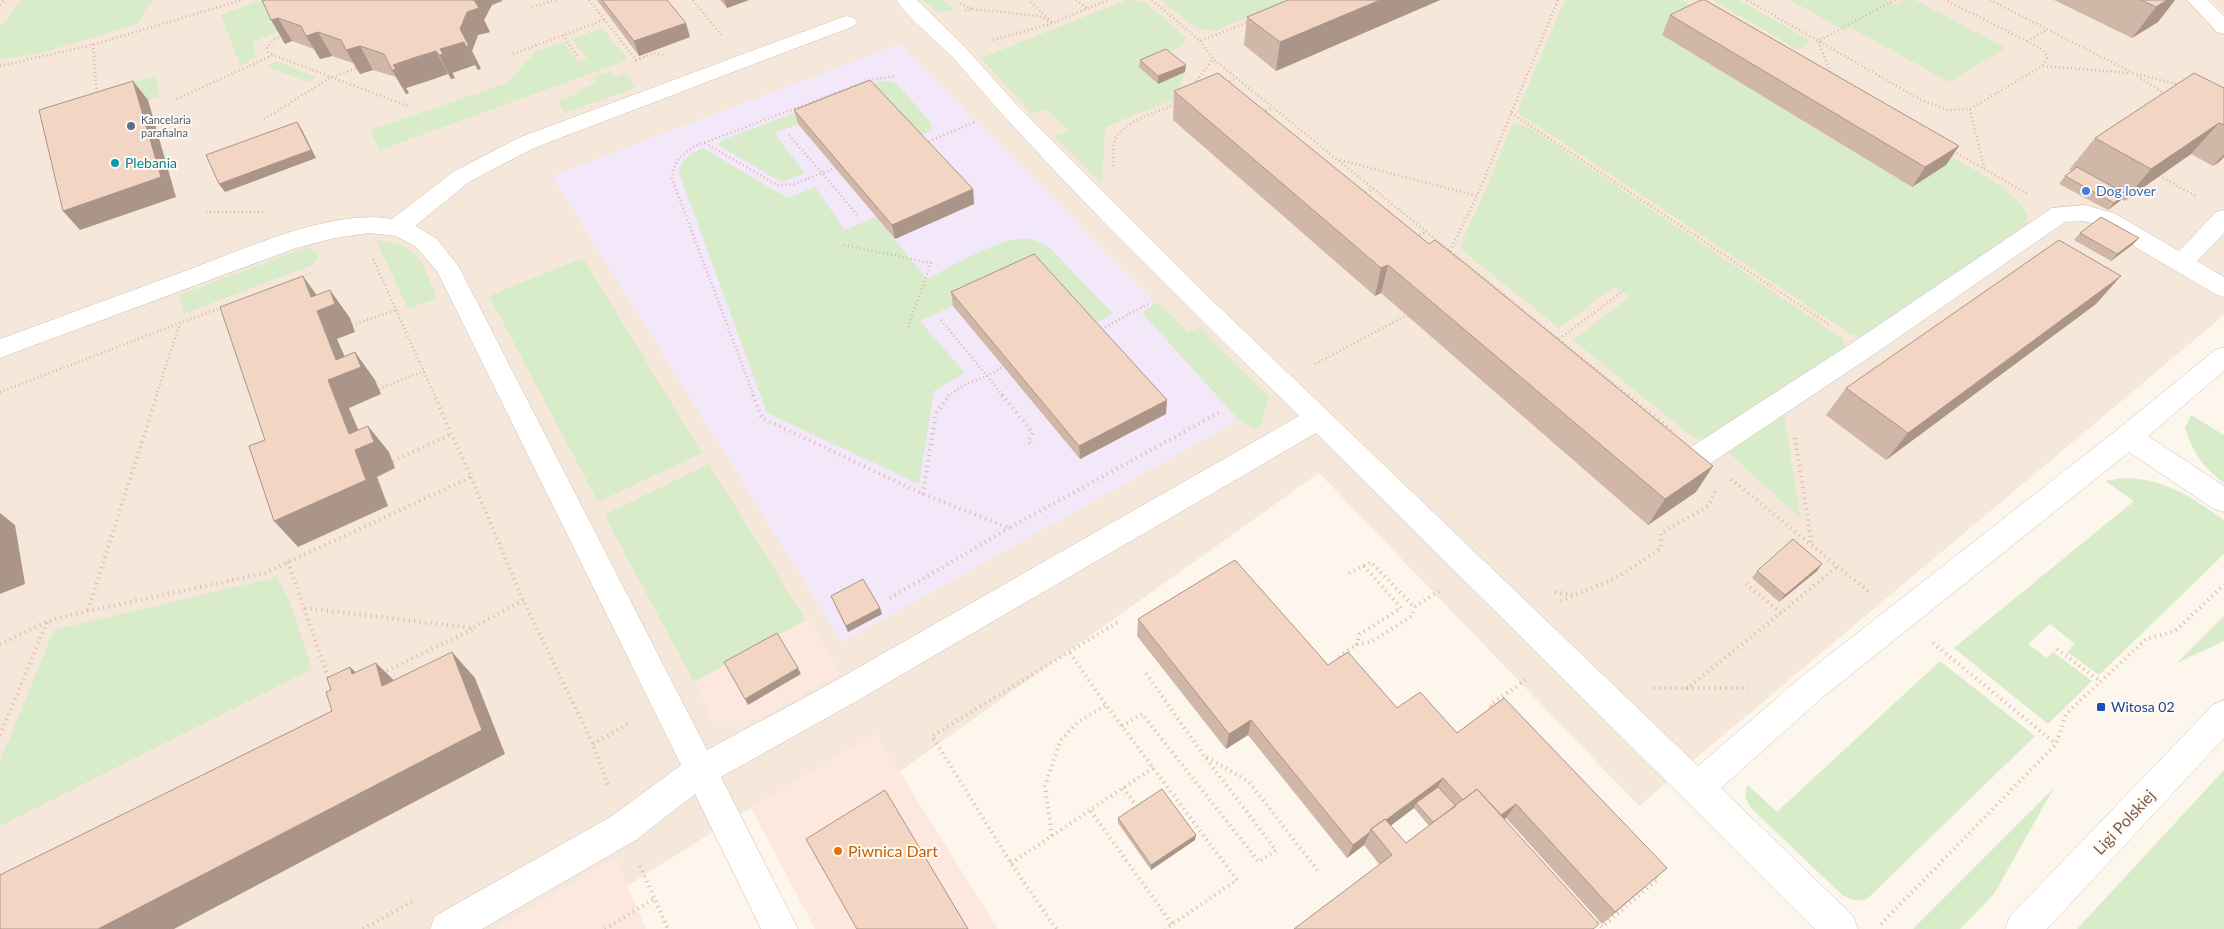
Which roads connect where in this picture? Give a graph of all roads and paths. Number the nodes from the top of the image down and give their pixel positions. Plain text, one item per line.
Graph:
1 (4, 0) edge
2 (242, 0) edge
3 (556, 0) edge
4 (589, 0) edge
5 (693, 0) edge
6 (906, 0) edge
7 (1028, 0) edge
8 (1076, 0) edge
9 (1108, 0) edge
10 (1152, 0) edge
11 (1558, 0) edge
12 (1746, 0) edge
13 (1895, 0) edge
14 (1946, 0) edge
15 (1990, 0) edge
16 (2197, 0) edge
17 (0, 5) edge
18 (532, 7) dead end
19 (1088, 8) junction
20 (1255, 19) edge
21 (604, 20) junction
22 (847, 22) dead end
23 (929, 23) junction
24 (1053, 23) junction
25 (2224, 28) edge
26 (2047, 29) junction
27 (720, 34) dead end
28 (563, 35) junction
29 (282, 37) edge
30 (1200, 40) junction
31 (1818, 41) junction
32 (2026, 41) junction
33 (92, 44) junction
34 (958, 51) junction
35 (273, 54) junction
36 (513, 54) dead end
37 (668, 56) dead end
38 (578, 57) dead end
39 (1213, 58) junction
40 (0, 66) edge
41 (2042, 66) junction
42 (357, 68) edge
43 (2133, 73) junction
44 (896, 76) dead end
45 (330, 78) junction
46 (1237, 78) junction
47 (1835, 83) edge
48 (1219, 86) edge
49 (1193, 87) edge
50 (2188, 88) edge
51 (822, 98) junction
52 (176, 99) dead end
53 (2174, 100) edge
54 (1182, 101) edge
55 (98, 104) edge
56 (828, 104) edge
57 (408, 106) dead end
58 (1007, 108) junction
59 (1274, 108) junction
60 (1970, 109) junction
61 (1511, 113) junction
62 (1257, 114) edge
63 (264, 119) dead end
64 (789, 135) dead end
65 (704, 142) junction
66 (919, 145) edge
67 (1324, 148) junction
68 (1953, 151) edge
69 (1315, 152) edge
70 (1338, 160) junction
71 (834, 168) edge
72 (1984, 168) junction
73 (822, 173) junction
74 (2159, 176) edge
75 (1373, 189) junction
76 (1356, 196) edge
77 (1477, 196) junction
78 (2200, 198) dead end
79 (206, 212) dead end
80 (272, 212) dead end
81 (1111, 214) junction
82 (2060, 214) junction
83 (858, 216) dead end
84 (2224, 218) edge
85 (353, 227) junction
86 (398, 228) junction
87 (1426, 232) junction
88 (1410, 240) edge
89 (844, 244) dead end
90 (1450, 251) junction
91 (2182, 263) junction
92 (315, 272) dead end
93 (1486, 280) junction
94 (288, 282) edge
95 (1479, 284) edge
96 (2224, 288) edge
97 (1622, 292) dead end
98 (1146, 305) dead end
99 (225, 306) edge
100 (396, 310) junction
101 (1407, 315) edge
102 (941, 320) dead end
103 (352, 325) dead end
104 (908, 327) dead end
105 (1548, 331) junction
106 (1094, 334) edge
107 (1542, 335) edge
108 (1558, 339) junction
109 (1864, 348) junction
110 (0, 349) edge
111 (2224, 358) edge
112 (1003, 367) edge
113 (424, 371) junction
114 (987, 376) junction
115 (1281, 382) junction
116 (1616, 386) junction
117 (379, 389) dead end
118 (1609, 390) edge
119 (1788, 398) junction
120 (1220, 412) dead end
121 (1319, 418) junction
122 (452, 434) junction
123 (2128, 437) junction
124 (1033, 447) dead end
125 (1701, 455) junction
126 (393, 461) dead end
127 (1724, 473) junction
128 (471, 477) junction
129 (923, 494) junction
130 (2224, 501) edge
131 (1009, 528) junction
132 (1812, 545) junction
133 (288, 562) junction
134 (1363, 565) junction
135 (1838, 566) junction
136 (1350, 573) dead end
137 (1746, 584) dead end
138 (2224, 585) edge
139 (1443, 591) dead end
140 (890, 598) dead end
141 (523, 600) junction
142 (1414, 607) junction
143 (305, 608) junction
144 (87, 610) junction
145 (1781, 613) junction
146 (1522, 616) junction
147 (1899, 616) junction
148 (47, 622) junction
149 (1118, 622) dead end
150 (473, 628) junction
151 (0, 644) edge
152 (1356, 645) junction
153 (2056, 649) dead end
154 (1070, 653) junction
155 (1339, 657) edge
156 (385, 672) junction
157 (1146, 673) dead end
158 (1532, 675) dead end
159 (376, 676) edge
160 (386, 679) dead end
161 (2101, 682) junction
162 (1812, 687) junction
163 (331, 688) edge
164 (1596, 688) junction
165 (1686, 688) junction
166 (1106, 705) junction
167 (1497, 712) edge
168 (2224, 715) edge
169 (1122, 726) junction
170 (0, 735) edge
171 (2056, 744) junction
172 (1204, 756) junction
173 (1153, 768) junction
174 (701, 770) junction
175 (1123, 788) junction
176 (1697, 788) junction
177 (1138, 808) edge
178 (1090, 810) junction
179 (624, 828) junction
180 (1052, 836) junction
181 (1011, 863) junction
182 (1318, 871) dead end
183 (1651, 872) edge
184 (654, 899) junction
185 (1595, 920) edge
186 (1172, 924) junction
187 (448, 929) edge
188 (605, 929) edge
189 (668, 929) edge
190 (780, 929) edge
191 (1056, 929) edge
192 (1165, 929) edge
193 (1840, 929) edge
194 (1877, 929) edge
195 (2023, 929) edge

1 - 17 path
2 - 33 path
3 - 18 path
4 - 21 path
5 - 27 path
6 - 23 street
7 - 24 path
8 - 19 path
9 - 19 path
10 - 30 path
11 - 61 path
12 - 31 path
13 - 31 path
14 - 32 path
15 - 26 path
16 - 25 street
19 - 24 path
20 - 30 path
21 - 28 path
21 - 37 path
22 - 86 street
23 - 24 path
23 - 34 street
24 - 34 path
26 - 32 path
26 - 43 path
28 - 36 path
28 - 38 path
29 - 35 path
30 - 39 path
31 - 47 path
31 - 60 path
32 - 41 path
33 - 40 path
33 - 55 path
34 - 58 street
35 - 45 path
35 - 52 path
39 - 46 path
39 - 49 path
41 - 43 path
41 - 60 path
42 - 45 path
43 - 50 path
43 - 53 path
44 - 51 path
45 - 57 path
45 - 63 path
46 - 48 path
46 - 59 path
51 - 56 path
51 - 65 path
54 - 81 path
58 - 66 path
58 - 81 street
59 - 62 path
59 - 67 path
60 - 72 path
61 - 77 path
61 - 109 path
64 - 73 path
65 - 73 path
65 - 129 path
67 - 69 path
67 - 70 path
68 - 72 path
70 - 75 path
70 - 77 path
71 - 73 path
72 - 82 path
73 - 83 path
74 - 78 path
75 - 76 path
75 - 87 path
77 - 90 path
79 - 80 path
81 - 115 street
82 - 91 street
82 - 109 street
84 - 91 street
85 - 86 street
85 - 100 path
85 - 110 street
86 - 174 street
87 - 88 path
87 - 90 path
89 - 104 path
90 - 93 path
91 - 96 street
92 - 94 path
93 - 95 path
93 - 105 path
97 - 108 path
98 - 106 path
99 - 144 path
100 - 103 path
100 - 113 path
101 - 115 path
102 - 114 path
105 - 107 path
105 - 108 path
108 - 116 path
109 - 119 street
111 - 123 street
112 - 114 path
113 - 117 path
113 - 122 path
114 - 124 path
114 - 129 path
115 - 121 street
116 - 118 path
116 - 125 path
119 - 125 street
119 - 132 path
120 - 131 path
121 - 146 street
121 - 174 street
122 - 126 path
122 - 128 path
123 - 130 street
123 - 147 street
125 - 127 path
127 - 132 path
127 - 146 path
128 - 133 path
128 - 141 path
129 - 131 path
131 - 140 path
132 - 135 path
133 - 143 path
133 - 144 path
134 - 136 path
134 - 142 path
134 - 152 path
135 - 145 path
135 - 147 path
137 - 145 path
138 - 161 path
139 - 142 path
141 - 150 path
141 - 179 path
142 - 152 path
143 - 150 path
143 - 163 path
144 - 148 path
145 - 165 path
146 - 164 street
147 - 162 street
147 - 171 path
148 - 151 path
148 - 170 path
149 - 154 path
150 - 156 path
152 - 155 path
153 - 161 path
154 - 166 path
154 - 181 path
156 - 159 path
156 - 160 path
157 - 172 path
158 - 167 path
161 - 171 path
162 - 165 path
162 - 176 street
164 - 165 path
164 - 176 street
166 - 169 path
166 - 180 path
168 - 195 street, Ligi Polskiej
169 - 172 path
169 - 173 path
171 - 194 path
172 - 182 path
173 - 175 path
173 - 186 path
174 - 179 street
174 - 190 street
175 - 177 path
175 - 178 path
176 - 193 street
178 - 180 path
178 - 186 path
179 - 184 path
179 - 187 street
180 - 181 path
181 - 191 path
183 - 185 path
184 - 188 path
184 - 189 path
186 - 192 path

